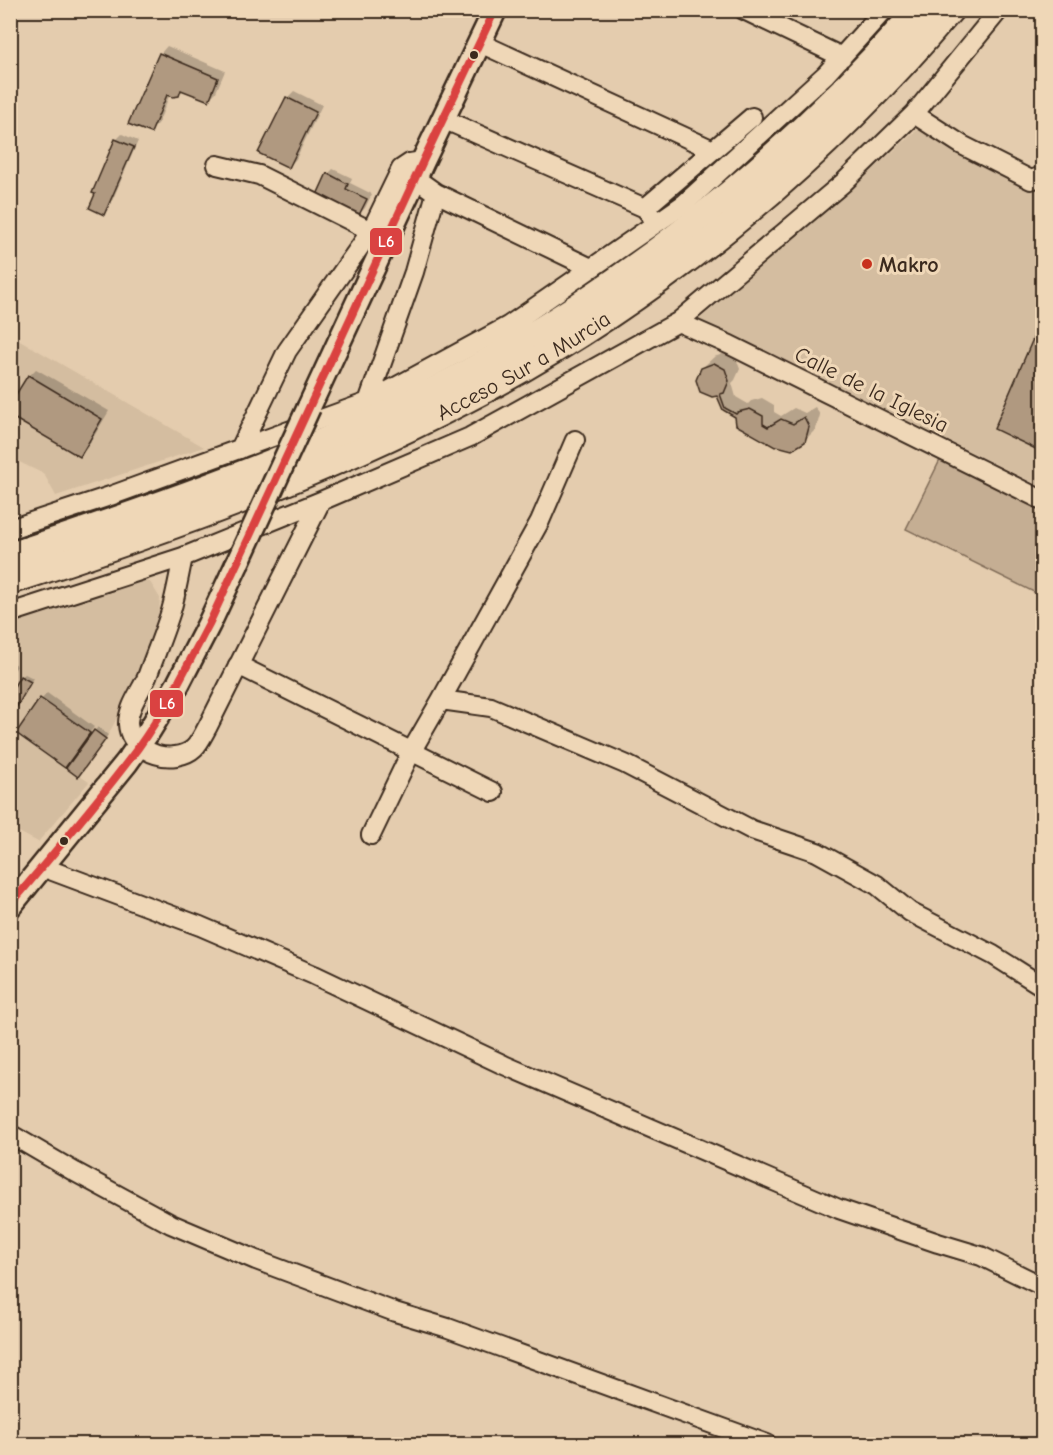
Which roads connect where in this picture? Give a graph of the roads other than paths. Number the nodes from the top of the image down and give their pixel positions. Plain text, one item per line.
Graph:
1 (495, 10) edge
2 (744, 10) edge
3 (884, 10) edge
4 (918, 10) edge
5 (950, 10) edge
6 (999, 10) edge
7 (480, 43) junction
8 (842, 57) junction
9 (914, 114) junction
10 (752, 117) dead end
11 (443, 119) junction
12 (714, 150) junction
13 (217, 165) dead end
14 (694, 167) junction
15 (419, 169) junction
16 (1042, 176) edge
17 (708, 183) junction
18 (436, 193) junction
19 (645, 208) junction
20 (657, 222) junction
21 (371, 231) junction
22 (591, 268) junction
23 (678, 322) junction
24 (368, 402) junction
25 (575, 440) dead end
26 (240, 449) junction
27 (1042, 500) edge
28 (321, 501) junction
29 (10, 529) edge
30 (10, 556) edge
31 (183, 557) junction
32 (10, 581) edge
33 (10, 613) edge
34 (238, 665) junction
35 (441, 700) junction
36 (139, 746) junction
37 (411, 752) junction
38 (493, 792) dead end
39 (371, 835) dead end
40 (42, 867) junction
41 (10, 906) edge
42 (1042, 986) edge
43 (10, 1134) edge
44 (1042, 1286) edge
45 (767, 1444) edge

1 - 7 main road
2 - 8 street
3 - 8 street
4 - 30 highway, Acceso Sur a Murcia
5 - 32 highway, Acceso Sur a Murcia
6 - 9 street
7 - 11 main road
7 - 12 street
8 - 17 street
9 - 16 street
9 - 23 street
10 - 12 street
11 - 15 main road
11 - 19 street
12 - 14 street
13 - 21 street
14 - 17 street
14 - 19 street
15 - 18 street
15 - 21 street
15 - 36 main road, bridge
17 - 20 street
18 - 22 street
18 - 24 street
19 - 20 street
20 - 22 street
21 - 26 street
22 - 24 street
23 - 27 street, Calle de la Iglesia
23 - 28 street
24 - 26 street
25 - 35 street
26 - 29 street
28 - 31 street
28 - 34 street
31 - 33 street
31 - 36 street
34 - 36 street
34 - 37 street
35 - 37 street
35 - 42 street
36 - 40 main road
37 - 38 street
37 - 39 street
40 - 41 main road
40 - 44 street
43 - 45 street

